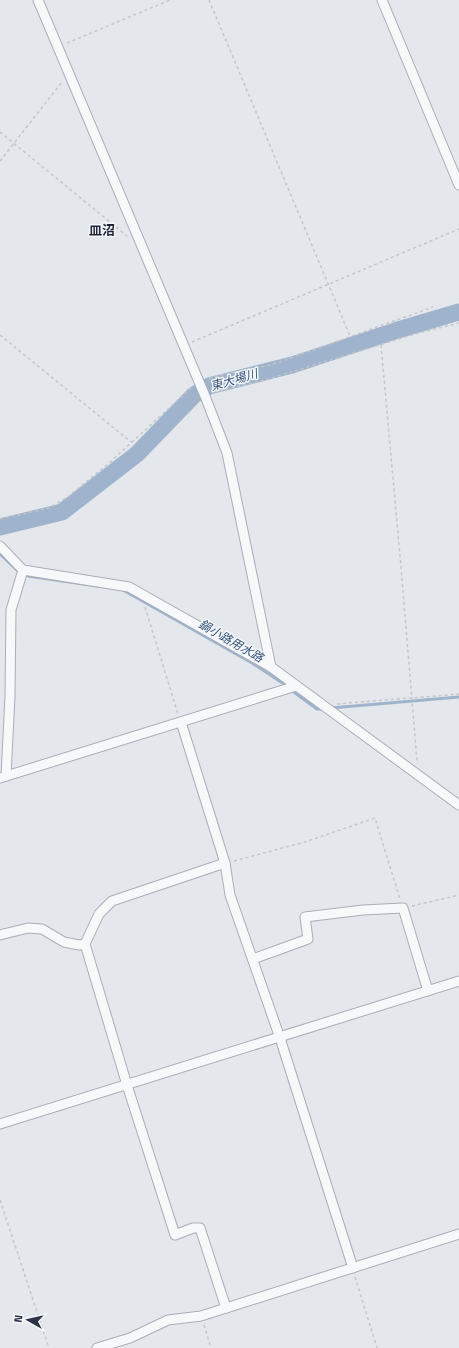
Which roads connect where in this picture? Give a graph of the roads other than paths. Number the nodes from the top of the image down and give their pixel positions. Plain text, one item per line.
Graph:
1 (38, 0) edge
2 (382, 0) edge
3 (459, 185) edge
4 (0, 546) edge
5 (23, 570) junction
6 (271, 667) junction
7 (296, 686) junction
8 (181, 722) junction
9 (3, 777) edge
10 (459, 805) edge
11 (225, 863) junction
12 (0, 935) edge
13 (85, 944) junction
14 (253, 959) junction
15 (459, 981) edge
16 (428, 991) junction
17 (280, 1038) junction
18 (128, 1085) junction
19 (0, 1124) edge
20 (459, 1234) edge
21 (353, 1268) junction
22 (226, 1308) junction
23 (97, 1348) edge

1 - 6 street
2 - 3 street
4 - 5 street
5 - 6 street
5 - 9 street
6 - 7 street
7 - 8 street
7 - 10 street
8 - 9 street
8 - 11 street
11 - 13 street
11 - 14 street
12 - 13 street
13 - 18 street
14 - 16 street
14 - 17 street
15 - 16 street
16 - 17 street
17 - 18 street
17 - 21 street
18 - 19 street
18 - 22 street
20 - 21 street
21 - 22 street
22 - 23 street

